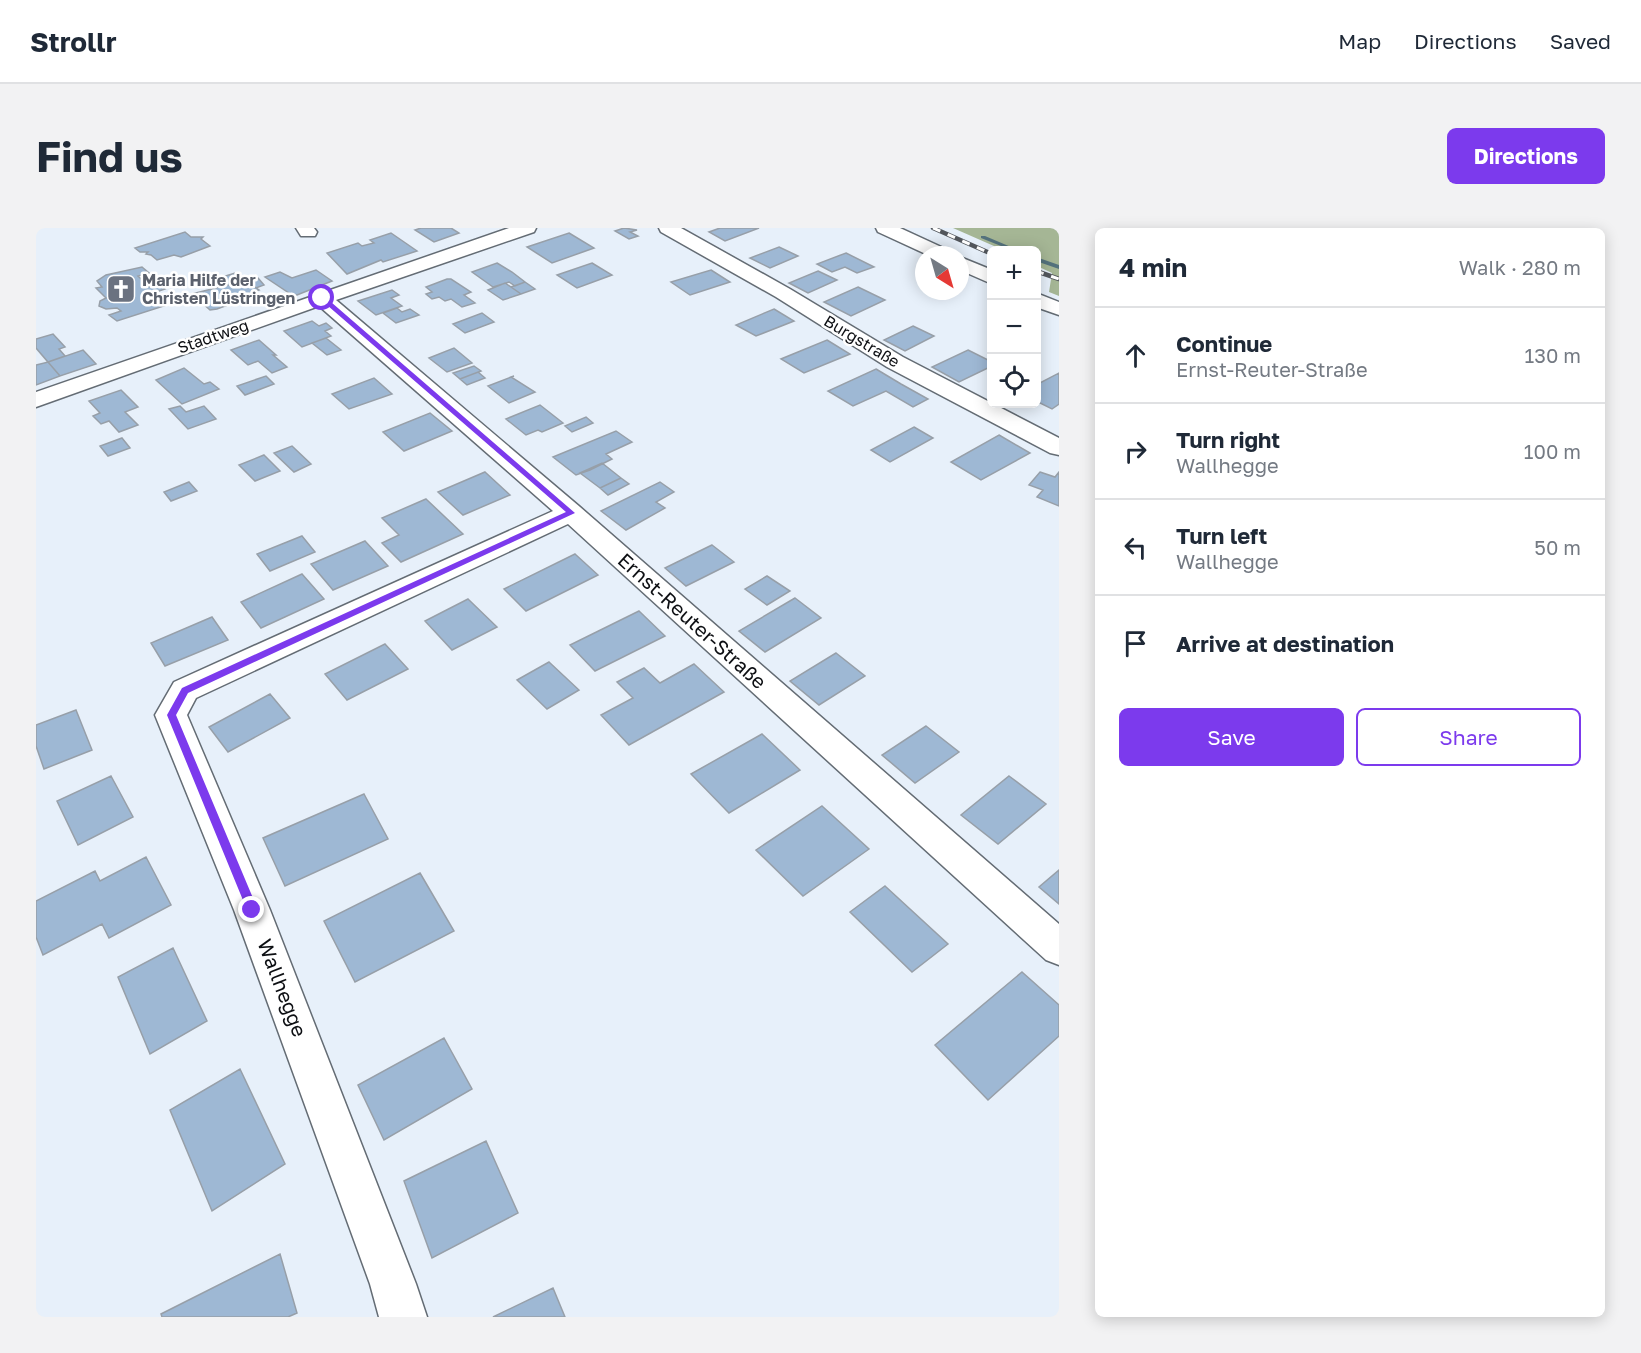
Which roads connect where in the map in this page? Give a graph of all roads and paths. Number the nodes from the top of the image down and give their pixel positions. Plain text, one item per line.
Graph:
1 (527, 228) edge
2 (668, 228) edge
3 (885, 228) edge
4 (923, 246) edge
5 (969, 267) edge
6 (987, 276) edge
7 (322, 298) junction
8 (1038, 300) edge
9 (1059, 309) edge
10 (36, 400) edge
11 (1059, 448) edge
12 (571, 513) junction
13 (1059, 948) edge
14 (403, 1317) edge

1 - 7 street, Stadtweg
2 - 11 street, Burgstraße
3 - 4 street
5 - 6 street
7 - 10 street, Stadtweg
7 - 12 street, Ernst-Reuter-Straße
8 - 9 street
12 - 13 street, Ernst-Reuter-Straße
12 - 14 street, Wallhegge

